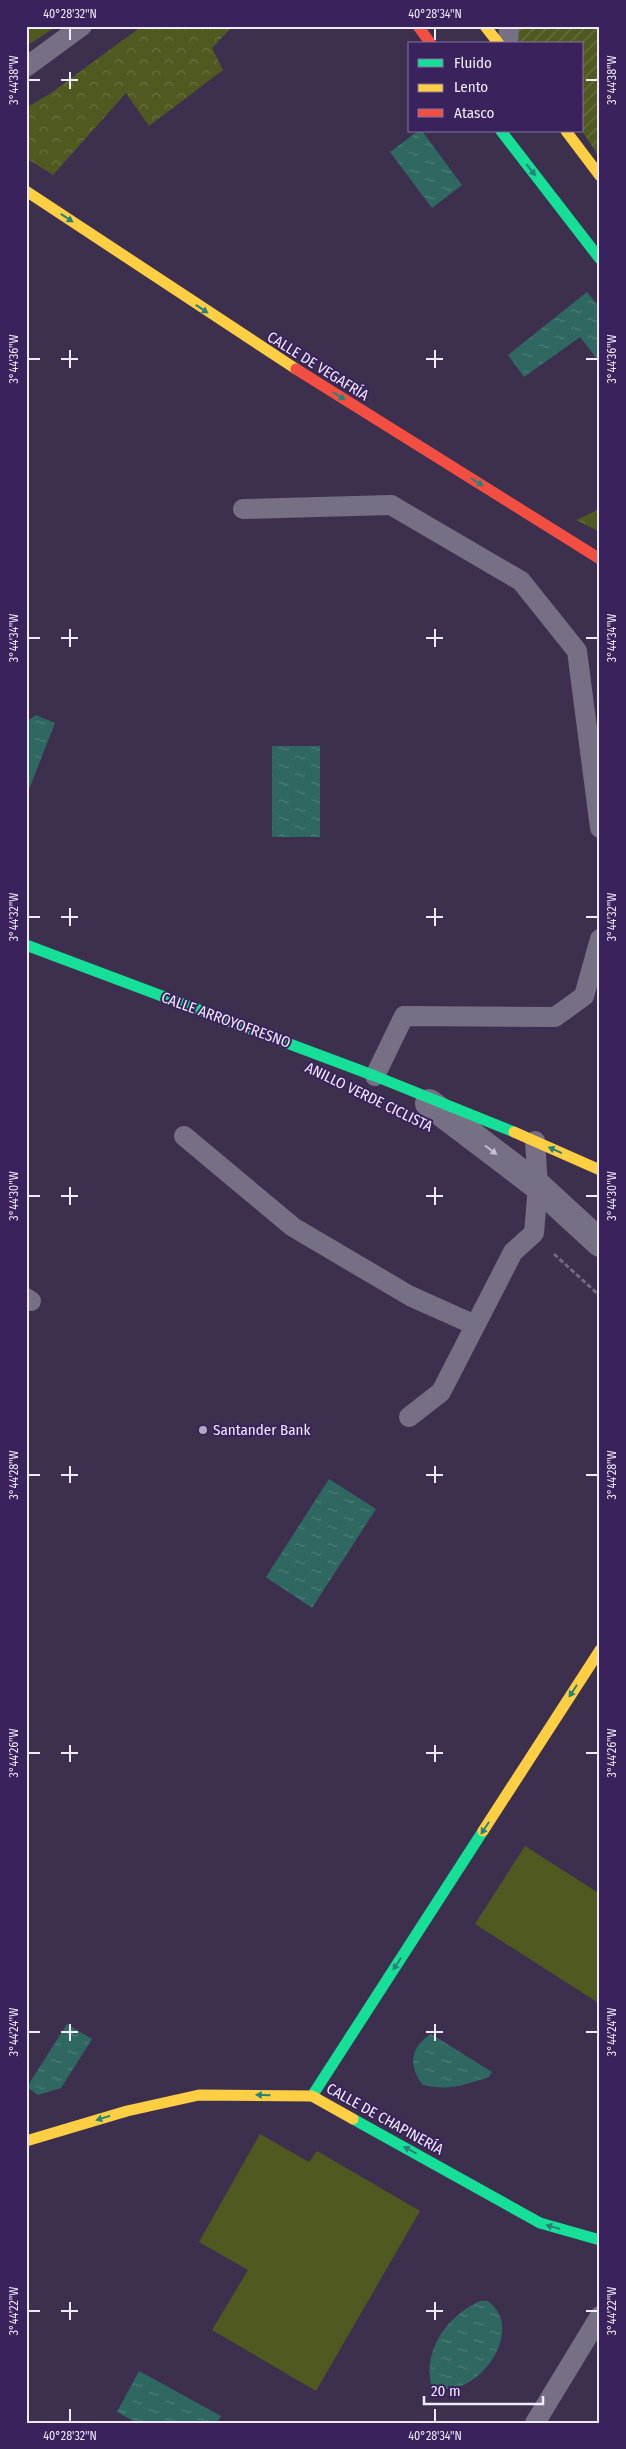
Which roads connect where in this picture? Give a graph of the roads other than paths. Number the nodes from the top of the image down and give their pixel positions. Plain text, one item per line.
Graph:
1 (82, 26) edge
2 (418, 26) edge
3 (485, 26) edge
4 (509, 26) edge
5 (430, 42) edge
6 (497, 42) edge
7 (508, 42) edge
8 (26, 67) edge
9 (502, 132) edge
10 (567, 132) edge
11 (600, 176) edge
12 (26, 191) edge
13 (600, 259) edge
14 (243, 510) dead end
15 (600, 559) edge
16 (600, 828) edge
17 (600, 939) edge
18 (28, 950) edge
19 (376, 1076) junction
20 (424, 1099) junction
21 (184, 1136) dead end
22 (535, 1141) junction
23 (600, 1170) edge
24 (538, 1186) junction
25 (600, 1243) edge
26 (475, 1325) junction
27 (409, 1418) dead end
28 (600, 1650) edge
29 (312, 2096) junction
30 (26, 2141) edge
31 (600, 2240) edge
32 (600, 2316) edge
33 (535, 2423) edge

1 - 8 lane
2 - 5 street
3 - 6 street
4 - 7 lane
9 -> 13 street
10 - 11 street
12 -> 15 street, CALLE DE VEGAFRÍA
14 - 16 lane
17 - 19 lane
18 - 19 street, CALLE ARROYOFRESNO
19 - 20 street, CALLE ARROYOFRESNO
20 - 22 street, CALLE ARROYOFRESNO
20 -> 24 street, CALLE ARROYOFRESNO
21 - 26 lane
23 -> 22 street, CALLE ARROYOFRESNO
22 - 24 lane
24 - 25 street, CALLE ARROYOFRESNO
24 - 26 lane
26 - 27 lane
28 -> 29 street
29 -> 30 street, CALLE DE CHAPINERÍA
31 -> 29 street, CALLE DE CHAPINERÍA
32 - 33 lane

